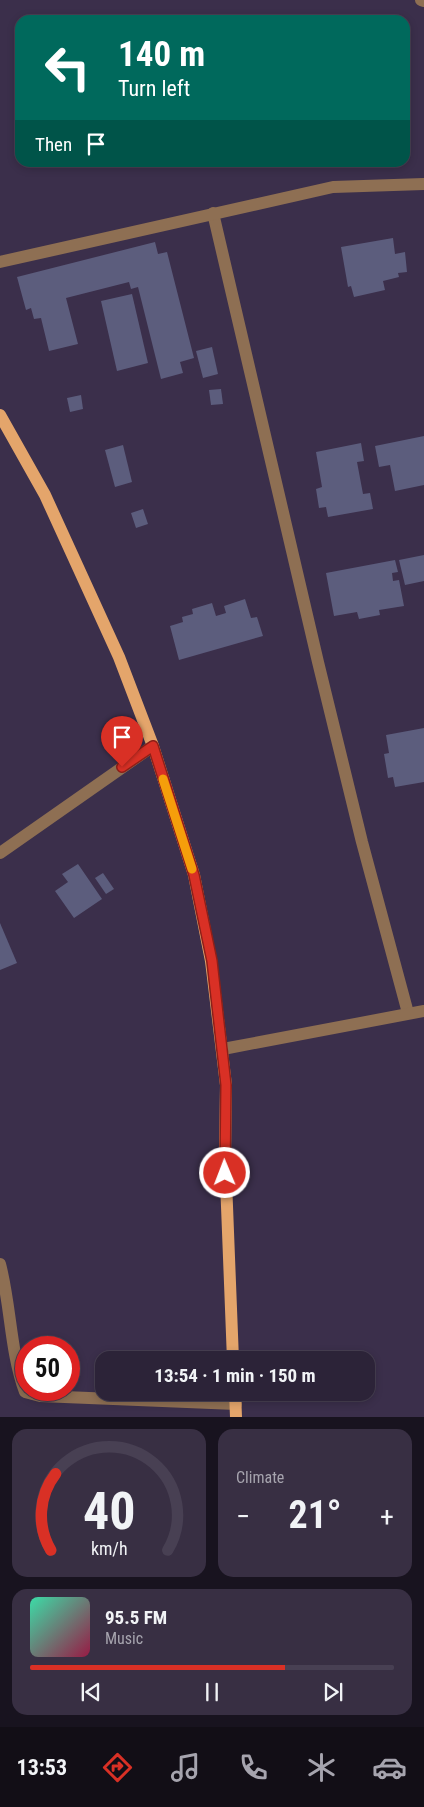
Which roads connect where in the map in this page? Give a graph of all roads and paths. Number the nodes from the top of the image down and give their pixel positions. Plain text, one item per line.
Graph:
1 (424, 184) edge
2 (213, 213) junction
3 (0, 262) edge
4 (0, 415) edge
5 (153, 746) junction
6 (0, 853) edge
7 (424, 1011) edge
8 (408, 1014) junction
9 (223, 1049) junction
10 (0, 1264) edge
11 (233, 1351) edge
12 (95, 1397) edge
13 (235, 1401) edge
14 (236, 1417) edge

1 - 2 street
2 - 3 street
2 - 8 street
4 - 5 main road
5 - 6 street
5 - 9 main road
7 - 8 street
8 - 9 street
9 - 11 main road
10 - 12 street
13 - 14 main road

